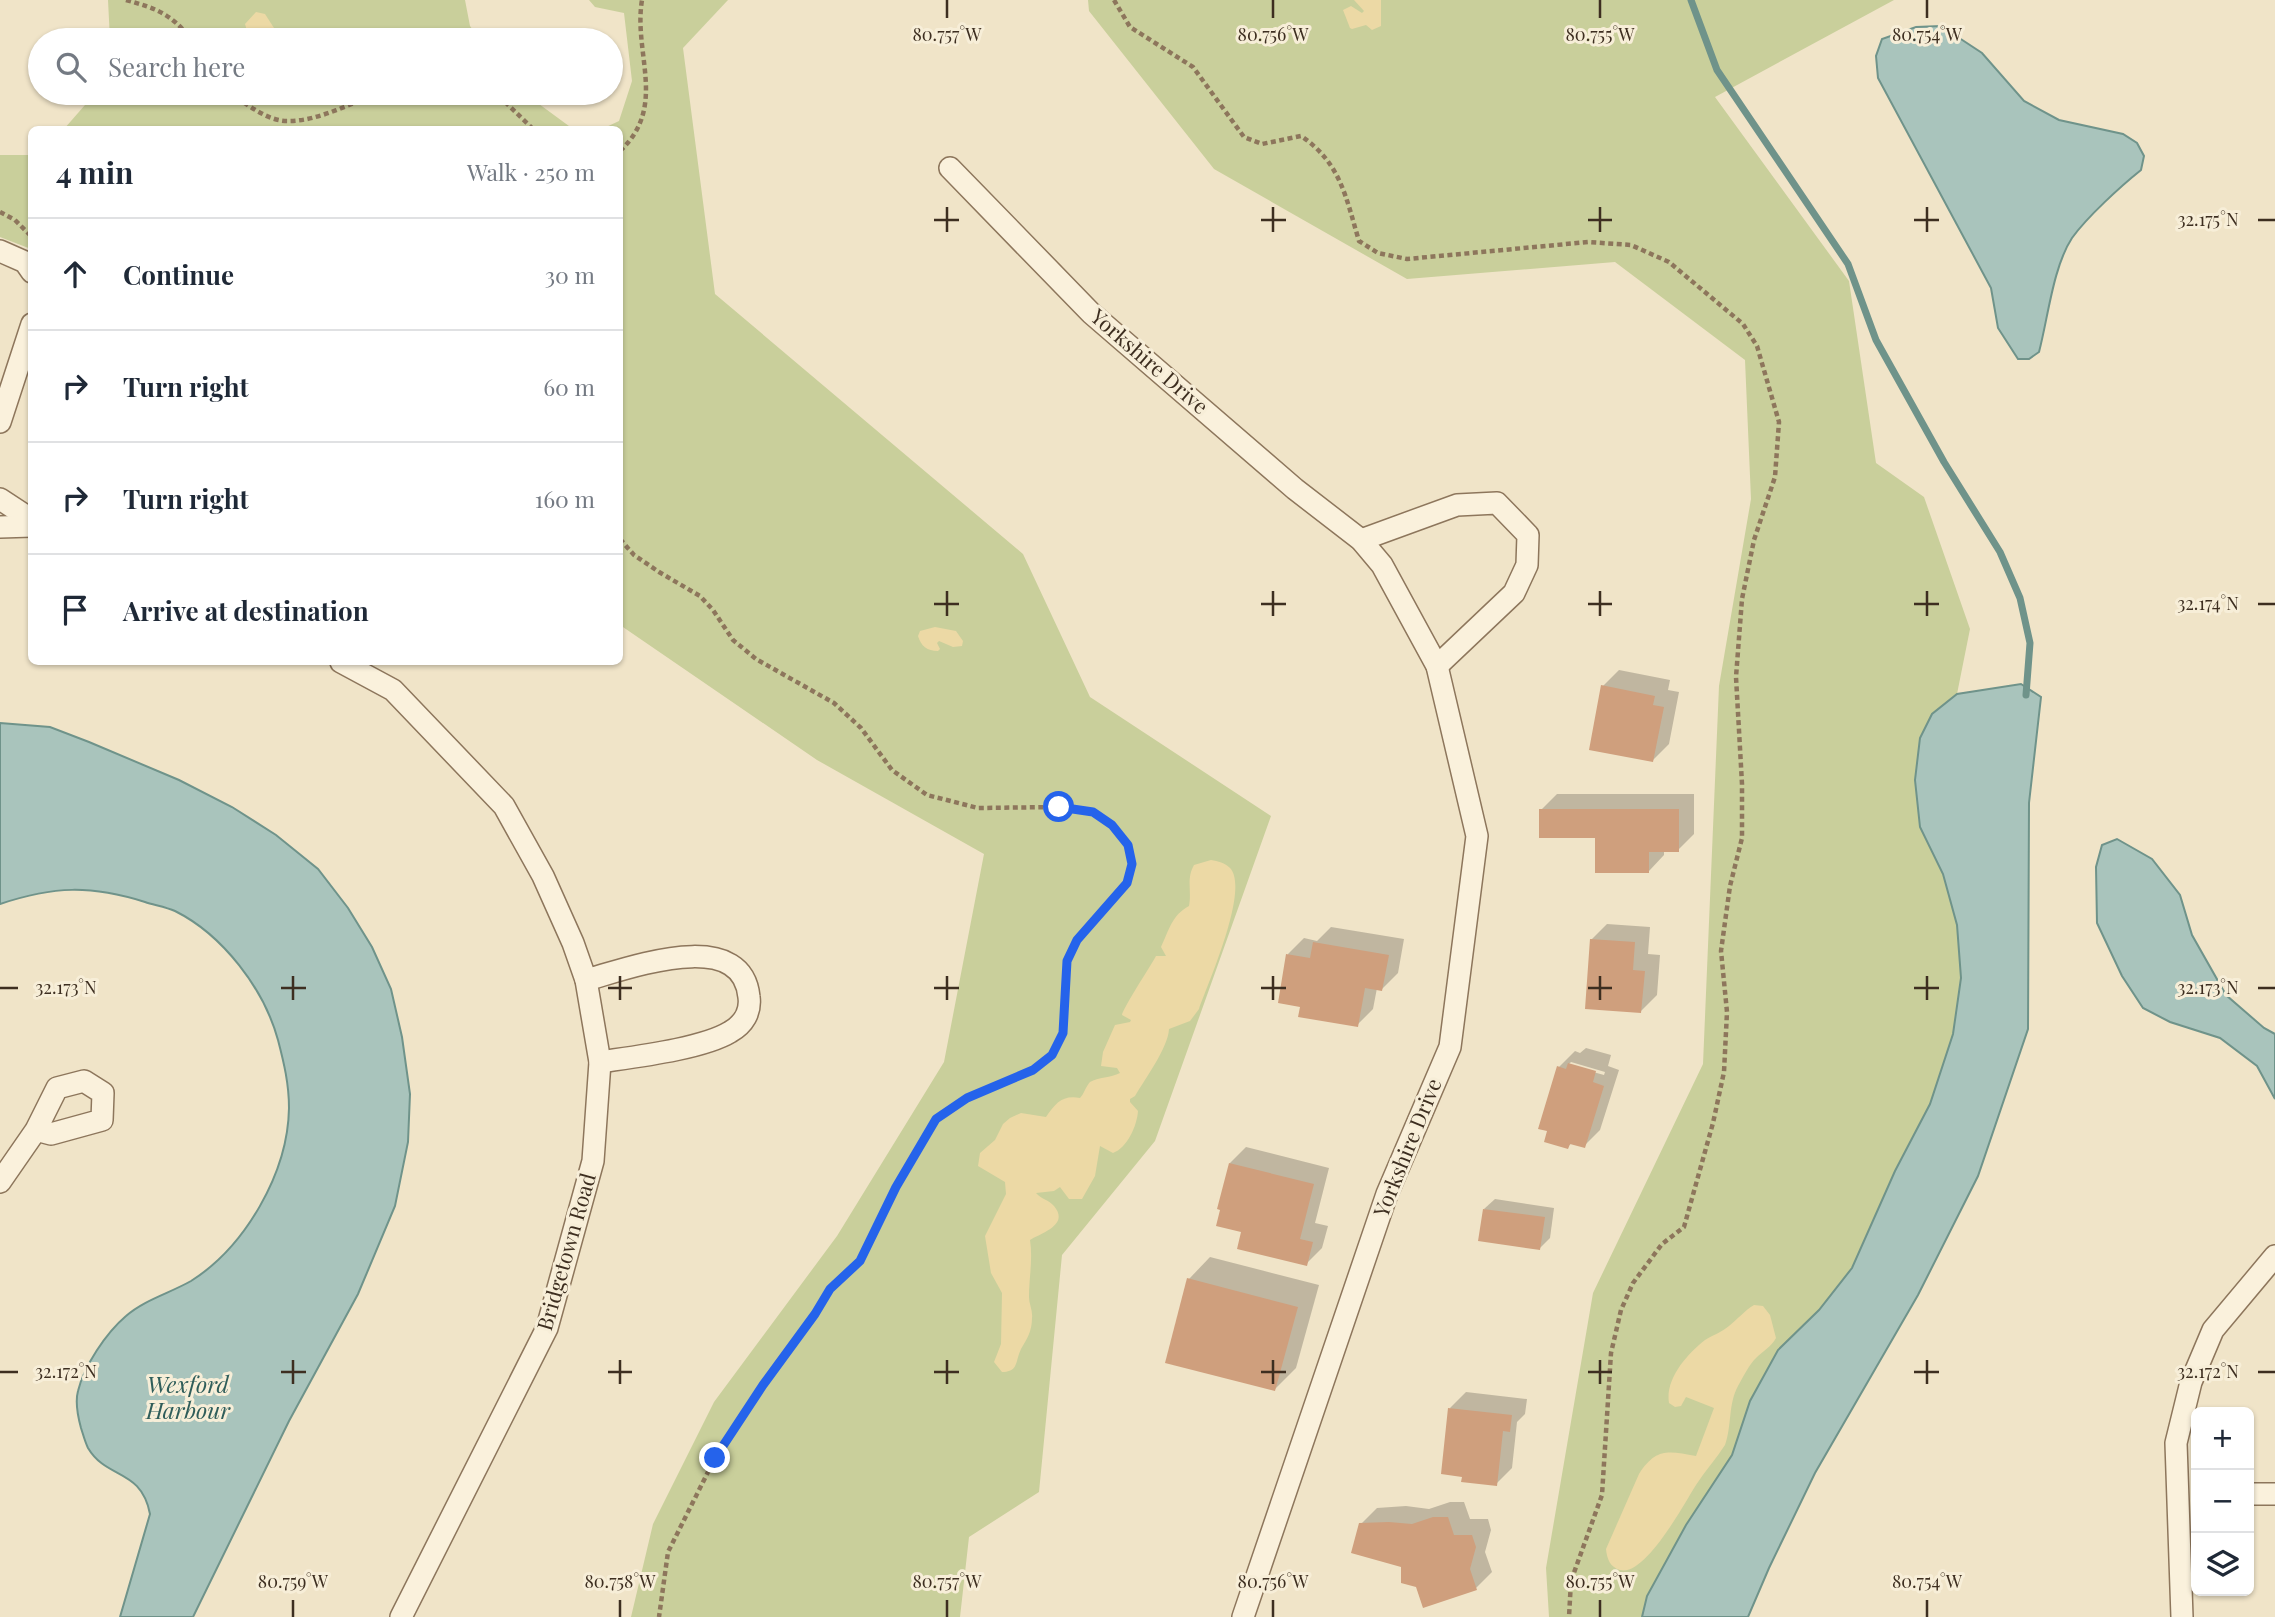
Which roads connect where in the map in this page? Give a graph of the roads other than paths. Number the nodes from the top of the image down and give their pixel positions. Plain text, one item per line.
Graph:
1 (950, 168) dead end
2 (0, 251) edge
3 (28, 266) edge
4 (28, 336) edge
5 (0, 422) edge
6 (0, 499) edge
7 (28, 517) edge
8 (28, 526) edge
9 (0, 527) edge
10 (1361, 540) junction
11 (347, 665) edge
12 (1437, 666) junction
13 (586, 981) junction
14 (600, 1062) junction
15 (36, 1130) dead end
16 (0, 1182) edge
17 (2275, 1256) edge
18 (2254, 1494) edge
19 (2275, 1494) edge
20 (2188, 1496) edge
21 (401, 1617) edge
22 (1243, 1617) edge
23 (2182, 1617) edge

1 - 10 street, Yorkshire Drive
2 - 3 street
4 - 5 street
6 - 7 street
8 - 9 street
10 - 12 street, Yorkshire Drive
10 - 12 street
11 - 13 street, Bridgetown Road
12 - 22 street, Yorkshire Drive
13 - 14 street, Bridgetown Road
13 - 14 street
14 - 21 street, Bridgetown Road
15 - 16 street
17 - 20 street
18 - 19 street
20 - 23 street

